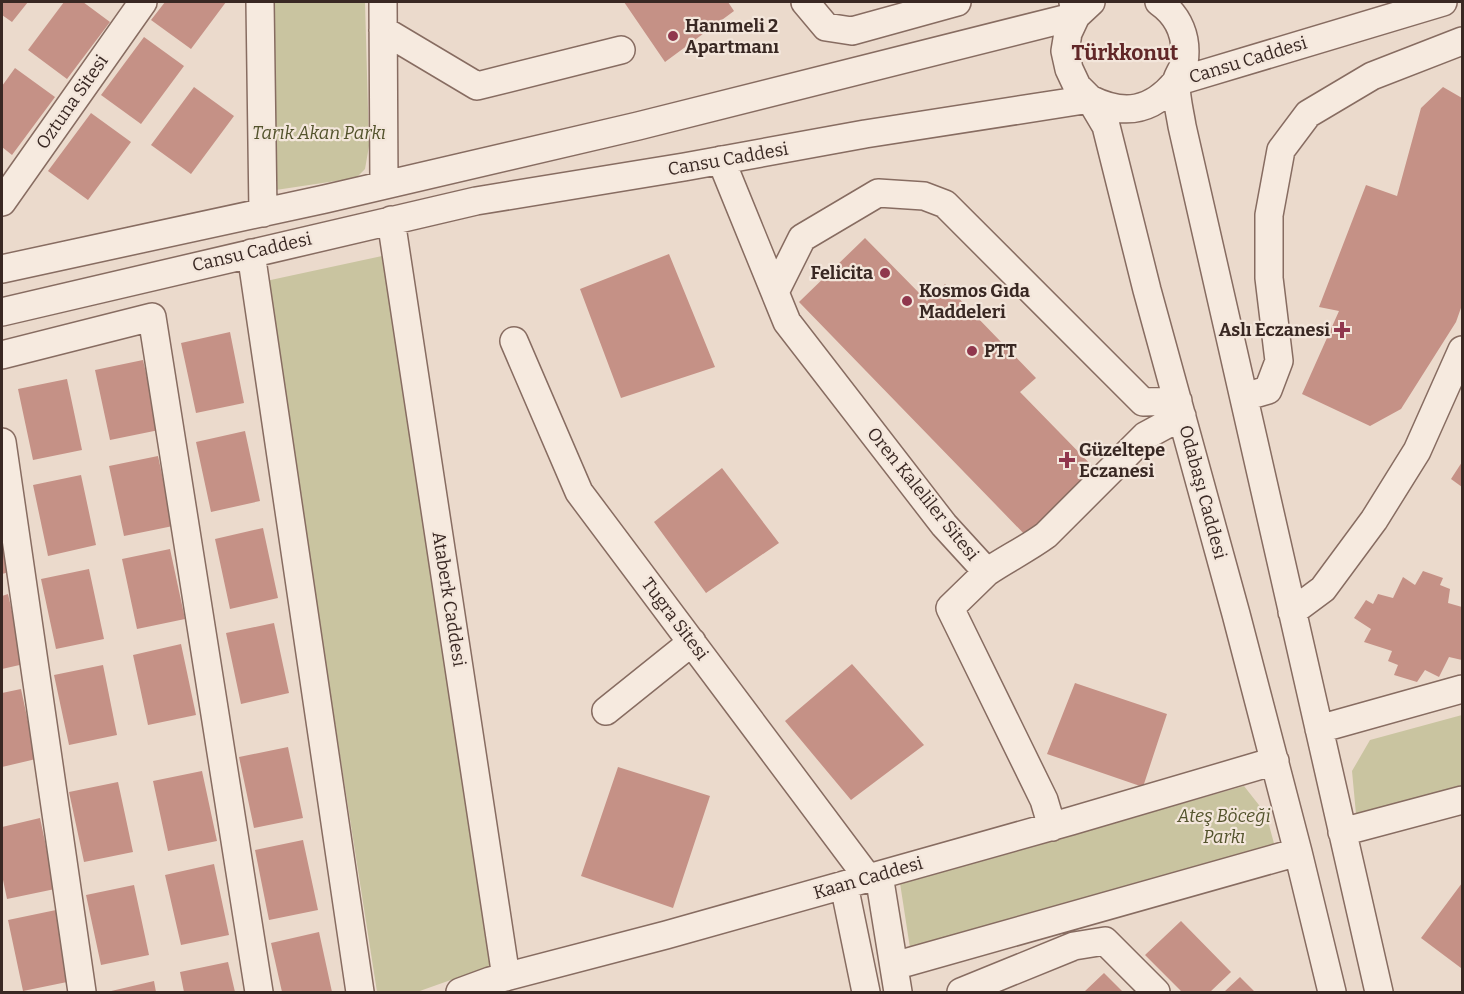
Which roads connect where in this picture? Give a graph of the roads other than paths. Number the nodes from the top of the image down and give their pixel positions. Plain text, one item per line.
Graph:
1 (142, 2) edge
2 (260, 2) edge
3 (383, 2) edge
4 (805, 2) edge
5 (957, 2) edge
6 (1159, 2) edge
7 (1443, 2) edge
8 (1080, 6) edge
9 (383, 30) junction
10 (1462, 41) edge
11 (621, 50) dead end
12 (1176, 82) junction
13 (1090, 99) junction
14 (721, 160) junction
15 (384, 185) junction
16 (2, 202) edge
17 (263, 213) junction
18 (391, 220) junction
19 (251, 253) junction
20 (2, 269) edge
21 (775, 292) junction
22 (2, 312) edge
23 (514, 341) dead end
24 (1462, 350) edge
25 (2, 355) edge
26 (1244, 397) junction
27 (1180, 409) junction
28 (2, 442) edge
29 (987, 572) junction
30 (1292, 612) junction
31 (692, 642) junction
32 (1462, 689) edge
33 (606, 711) dead end
34 (1318, 729) junction
35 (1275, 760) junction
36 (1462, 800) edge
37 (1052, 826) junction
38 (1342, 832) junction
39 (1298, 852) junction
40 (864, 879) junction
41 (894, 966) junction
42 (506, 977) junction
43 (82, 993) edge
44 (259, 993) edge
45 (360, 993) edge
46 (460, 993) edge
47 (866, 993) edge
48 (898, 993) edge
49 (961, 993) edge
50 (1156, 993) edge
51 (1332, 993) edge
52 (1379, 993) edge

1 - 16 street, Oztuna Sitesi
2 - 17 street
3 - 9 street
4 - 5 street
6 - 12 street
7 - 12 street, Cansu Caddesi
8 - 13 street, Odabaşı Caddesi
8 - 15 street, Cansu Caddesi
9 - 11 street
9 - 15 street
10 - 26 street
12 - 13 street, Cansu Caddesi
12 - 26 street
13 - 14 street, Cansu Caddesi
13 - 27 street, Odabaşı Caddesi
14 - 18 street, Cansu Caddesi
14 - 21 street, Oren Kaleliler Sitesi
15 - 17 street, Cansu Caddesi
17 - 20 street, Cansu Caddesi
18 - 19 street, Cansu Caddesi
18 - 42 street, Ataberk Caddesi
19 - 22 street, Cansu Caddesi
19 - 45 street
21 - 27 street
21 - 29 street, Oren Kaleliler Sitesi
23 - 31 street, Tugra Sitesi
24 - 30 street
25 - 44 street
26 - 30 street
27 - 29 street
27 - 35 street, Odabaşı Caddesi
28 - 43 street
29 - 37 street, Oren Kaleliler Sitesi
30 - 34 street
31 - 33 street
31 - 40 street, Tugra Sitesi
32 - 34 street
34 - 38 street
35 - 37 street, Kaan Caddesi
35 - 39 street, Odabaşı Caddesi
36 - 38 street
37 - 40 street, Kaan Caddesi
38 - 52 street
39 - 41 street
39 - 51 street, Odabaşı Caddesi
40 - 41 street
40 - 42 street, Kaan Caddesi
40 - 47 street
41 - 48 street
42 - 46 street, Kaan Caddesi
49 - 50 street

